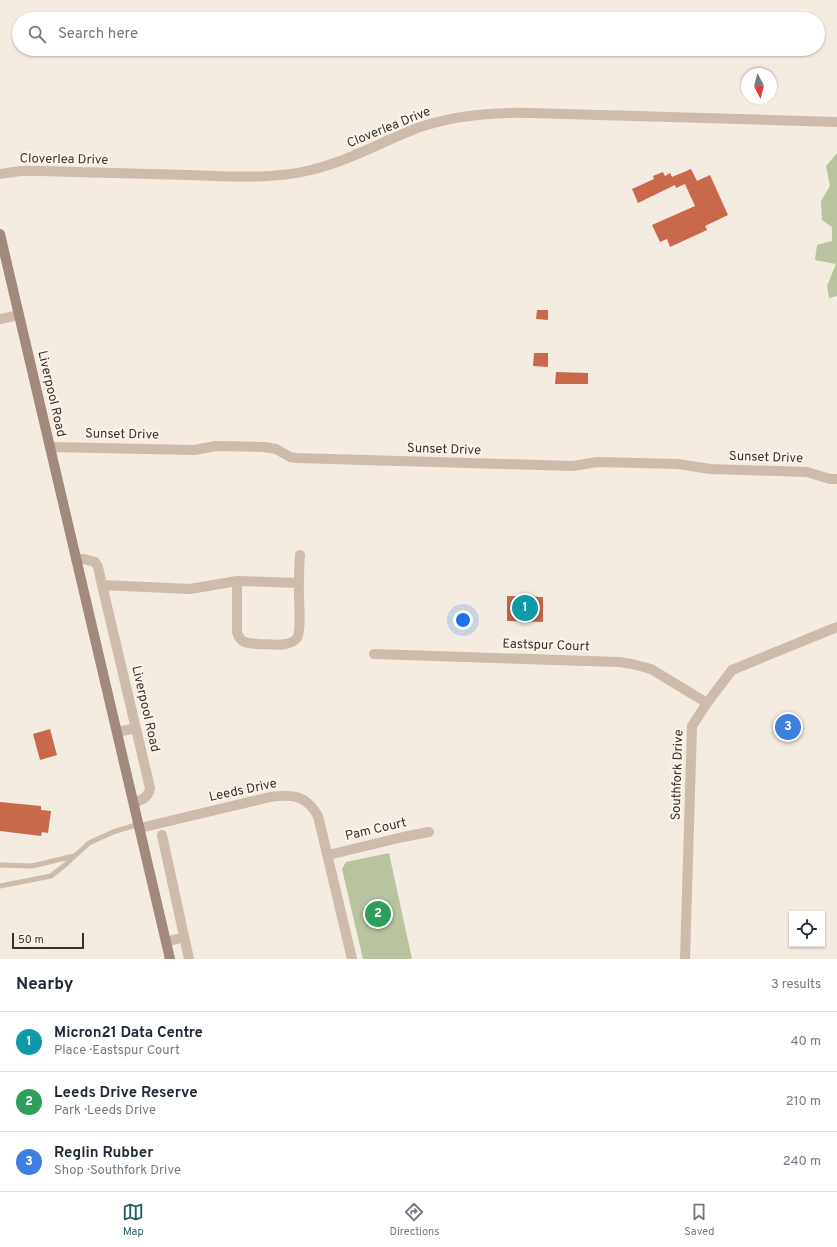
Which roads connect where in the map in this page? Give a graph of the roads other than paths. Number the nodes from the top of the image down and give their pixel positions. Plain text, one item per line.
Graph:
1 (837, 122) edge
2 (0, 174) edge
3 (0, 234) edge
4 (19, 315) junction
5 (0, 319) edge
6 (50, 447) junction
7 (837, 479) edge
8 (300, 555) dead end
9 (76, 559) junction
10 (237, 581) junction
11 (299, 583) junction
12 (102, 585) junction
13 (837, 627) edge
14 (374, 654) dead end
15 (707, 703) junction
16 (136, 728) junction
17 (118, 732) junction
18 (134, 803) junction
19 (140, 826) junction
20 (429, 832) dead end
21 (162, 835) dead end
22 (328, 855) junction
23 (75, 856) junction
24 (0, 865) edge
25 (0, 886) edge
26 (184, 937) junction
27 (166, 942) junction
28 (170, 959) edge
29 (189, 959) edge
30 (352, 959) edge
31 (685, 959) edge

1 - 2 street, Cloverlea Drive
3 - 4 main road, Liverpool Road
4 - 5 street
4 - 6 main road, Liverpool Road
6 - 7 street, Sunset Drive
6 - 9 main road, Liverpool Road
8 - 11 street
9 - 12 street, Liverpool Road
9 - 17 main road, Liverpool Road
10 - 11 street
10 - 11 street
10 - 12 street
12 - 16 street, Liverpool Road
13 - 15 street, Southfork Drive
14 - 15 street, Eastspur Court
15 - 31 street, Southfork Drive
16 - 17 street
16 - 18 street, Liverpool Road
17 - 18 main road, Liverpool Road
18 - 19 main road, Liverpool Road
19 - 22 street, Leeds Drive
19 - 23 lane
19 - 27 main road, Liverpool Road
20 - 22 street, Pam Court
21 - 26 street
22 - 30 street, Leeds Drive
23 - 24 lane
23 - 25 lane
26 - 27 street
26 - 29 street
27 - 28 main road, Liverpool Road

